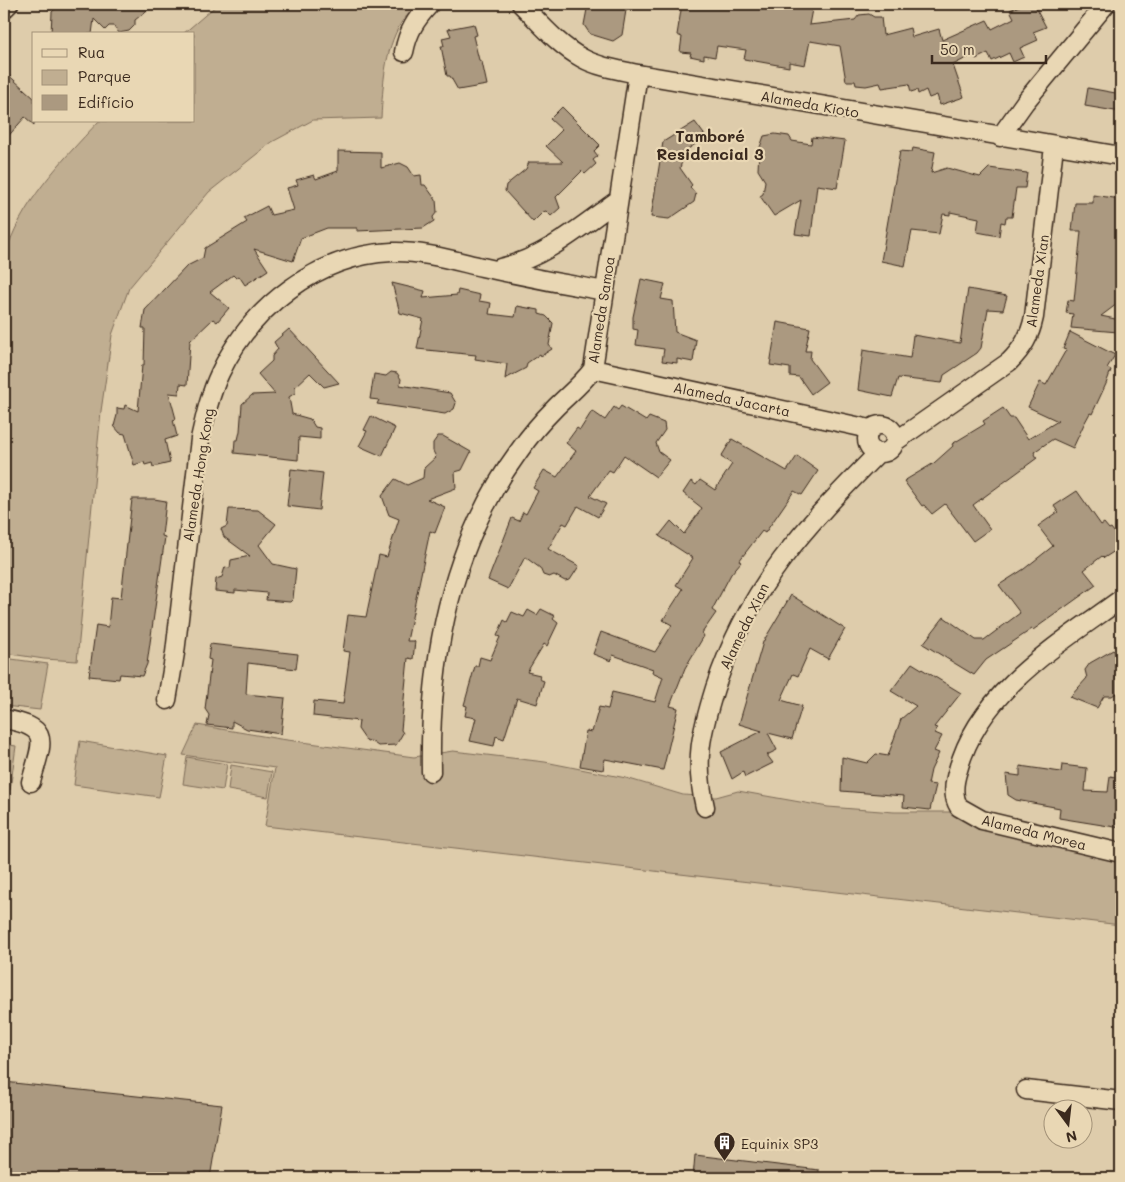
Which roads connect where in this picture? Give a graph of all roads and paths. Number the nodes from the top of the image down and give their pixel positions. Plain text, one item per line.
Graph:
1 (9, 4) edge
2 (430, 4) edge
3 (521, 4) edge
4 (1106, 4) edge
5 (4, 9) edge
6 (404, 52) dead end
7 (638, 74) junction
8 (1000, 137) junction
9 (1054, 146) junction
10 (1121, 156) edge
11 (618, 200) junction
12 (541, 253) junction
13 (494, 270) junction
14 (560, 283) junction
15 (605, 291) junction
16 (593, 369) junction
17 (870, 429) junction
18 (896, 441) junction
19 (878, 452) junction
20 (1121, 599) edge
21 (167, 700) dead end
22 (4, 719) edge
23 (431, 772) dead end
24 (31, 782) dead end
25 (705, 807) dead end
26 (1121, 853) edge
27 (1026, 1090) dead end
28 (1121, 1101) edge

1 - 5 street
2 - 6 street
3 - 7 street, Alameda Kioto
4 - 8 street
7 - 8 street, Alameda Kioto
7 - 11 street, Alameda Samoa
8 - 9 street, Alameda Kioto
9 - 10 street, Alameda Kioto
9 - 18 street, Alameda Xian
11 - 12 street
11 - 15 street, Alameda Samoa
12 - 13 street
12 - 14 street
13 - 14 street, Alameda Hong Kong
13 - 21 street, Alameda Hong Kong
14 - 15 street, Alameda Hong Kong
15 - 16 street, Alameda Samoa
16 - 17 street, Alameda Jacarta
16 - 23 street, Alameda Samoa
17 - 18 street
17 - 19 street
18 - 19 street
19 - 25 street, Alameda Xian
20 - 26 street, Alameda Morea
22 - 24 street
27 - 28 street

